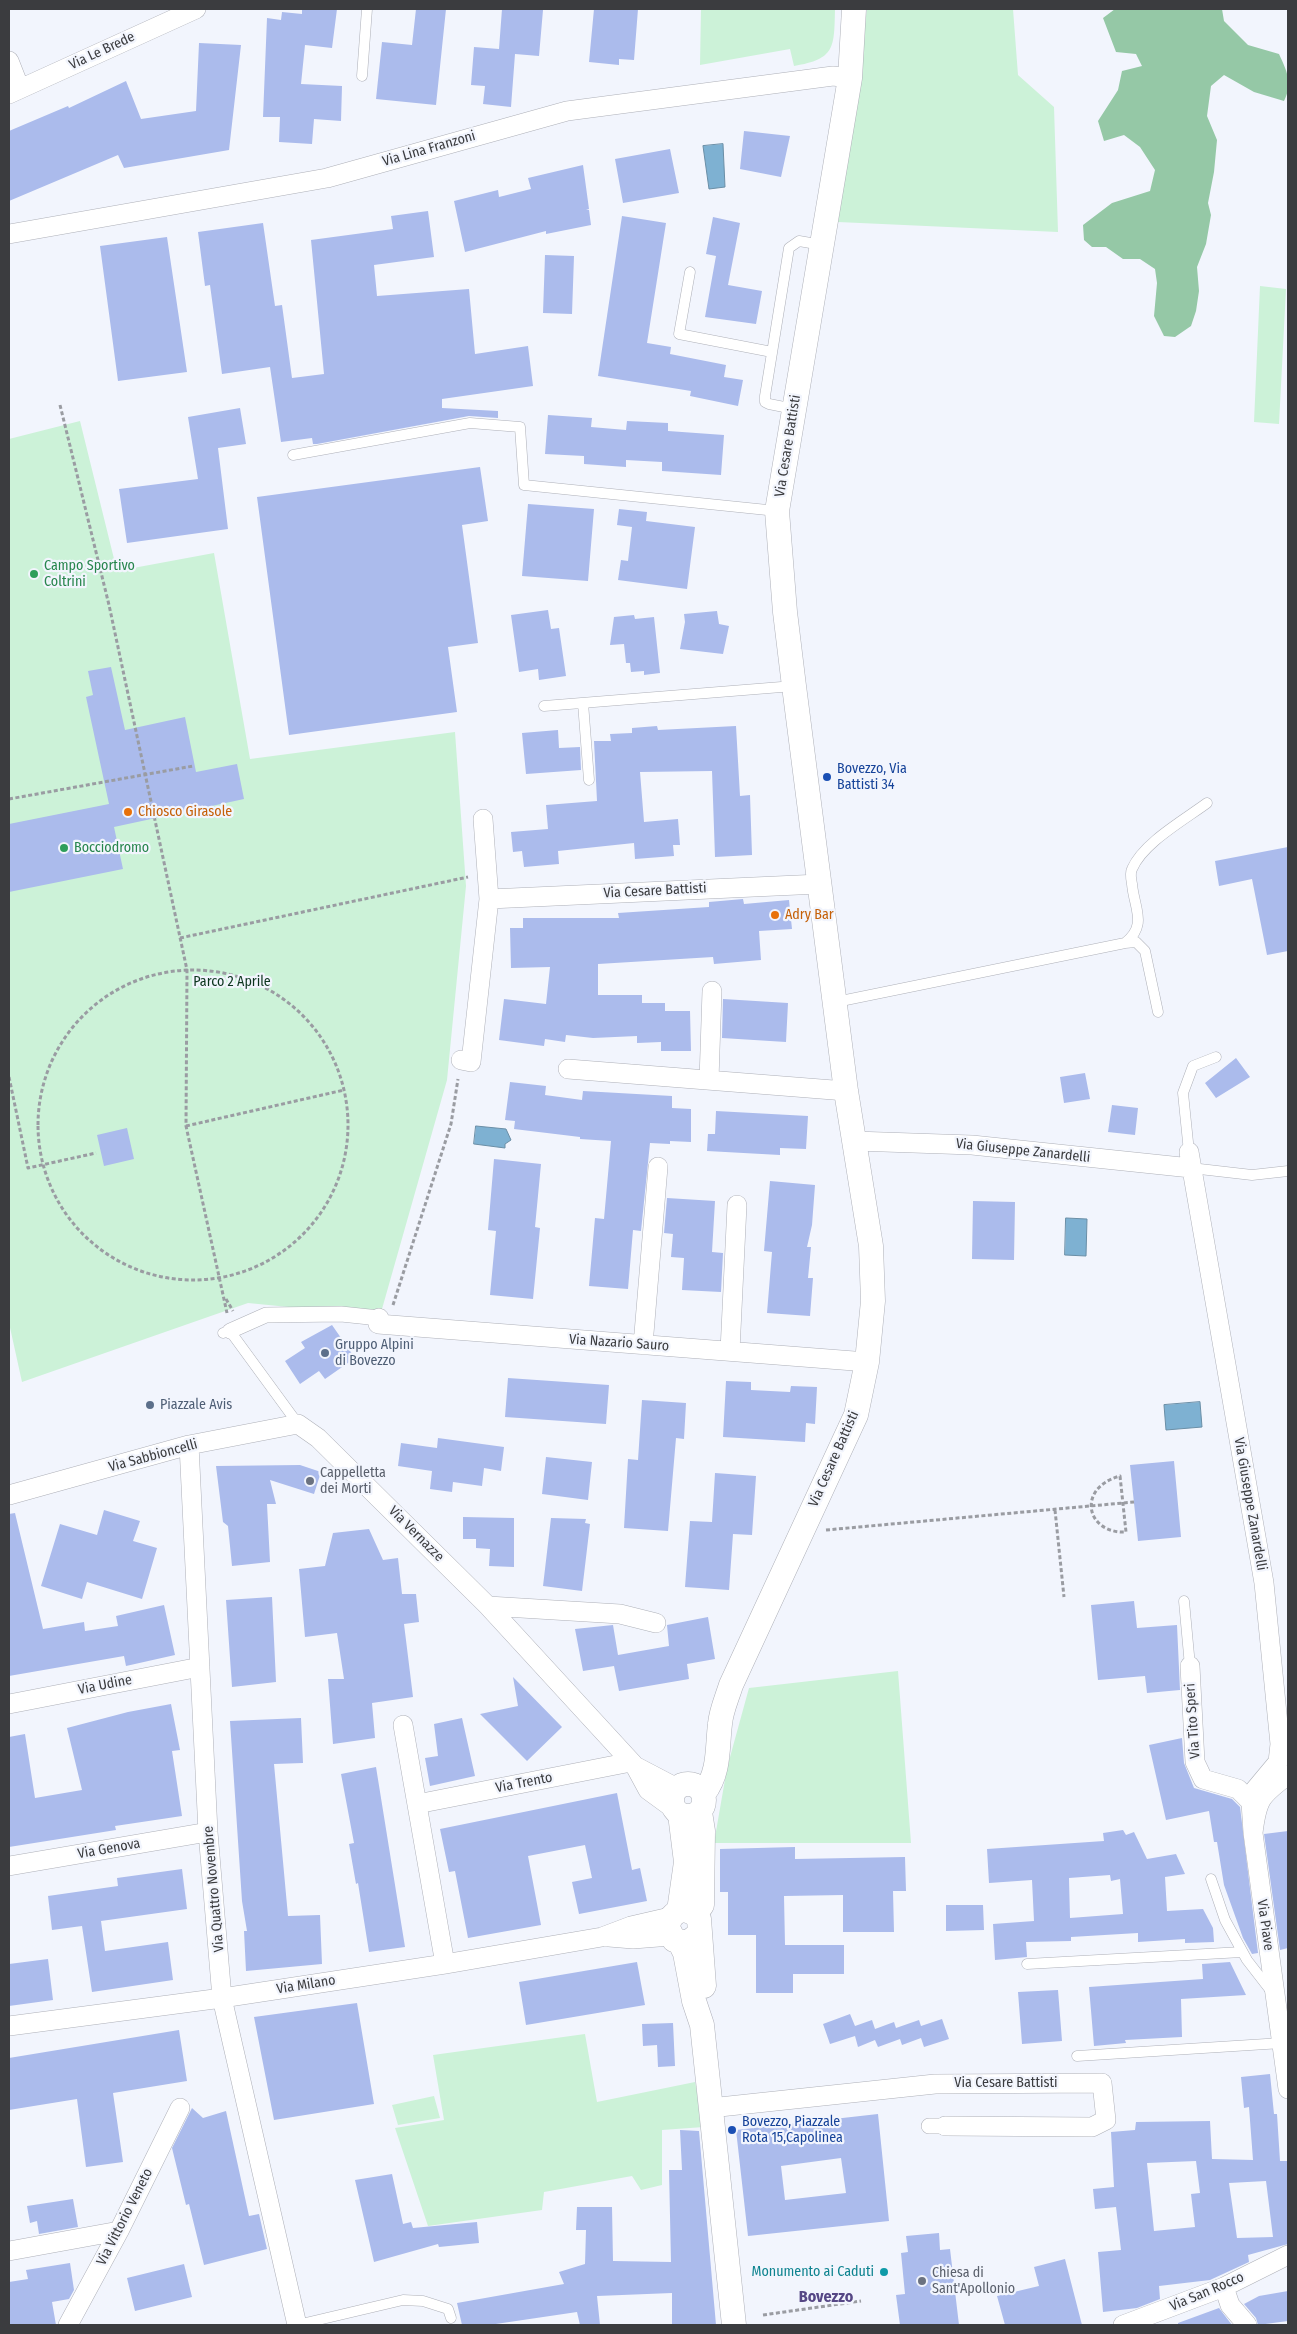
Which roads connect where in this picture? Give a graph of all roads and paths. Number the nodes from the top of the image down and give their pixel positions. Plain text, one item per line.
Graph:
1 (196, 9) edge
2 (367, 9) edge
3 (854, 9) edge
4 (179, 13) edge
5 (9, 61) edge
6 (362, 76) dead end
7 (850, 78) junction
8 (14, 92) edge
9 (9, 234) edge
10 (822, 245) junction
11 (690, 272) dead end
12 (772, 352) junction
13 (60, 405) dead end
14 (794, 409) junction
15 (293, 455) dead end
16 (778, 511) junction
17 (794, 686) junction
18 (583, 703) junction
19 (544, 706) dead end
20 (192, 766) dead end
21 (145, 774) junction
22 (589, 780) dead end
23 (9, 799) edge
24 (1207, 803) dead end
25 (483, 819) dead end
26 (486, 874) junction
27 (820, 884) junction
28 (489, 899) junction
29 (180, 938) junction
30 (1124, 943) junction
31 (187, 970) junction
32 (712, 991) dead end
33 (836, 1002) junction
34 (1158, 1012) dead end
35 (1216, 1056) dead end
36 (461, 1060) joint
37 (568, 1069) dead end
38 (9, 1077) edge
39 (709, 1080) junction
40 (344, 1090) junction
41 (846, 1091) junction
42 (186, 1126) junction
43 (854, 1141) junction
44 (96, 1153) dead end
45 (1190, 1160) junction
46 (43, 1165) junction
47 (658, 1167) dead end
48 (1288, 1171) edge
49 (737, 1205) dead end
50 (220, 1279) junction
51 (382, 1321) junction
52 (226, 1332) junction
53 (643, 1345) junction
54 (730, 1351) junction
55 (867, 1362) junction
56 (298, 1424) junction
57 (190, 1446) junction
58 (9, 1495) edge
59 (1134, 1502) dead end
60 (1123, 1503) junction
61 (1091, 1505) junction
62 (1055, 1510) junction
63 (801, 1532) junction
64 (1064, 1597) dead end
65 (1184, 1601) dead end
66 (488, 1606) junction
67 (656, 1623) dead end
68 (1190, 1666) joint
69 (200, 1667) junction
70 (9, 1704) edge
71 (404, 1725) dead end
72 (633, 1764) junction
73 (1288, 1775) edge
74 (687, 1800) junction
75 (1251, 1802) junction
76 (417, 1804) junction
77 (208, 1832) junction
78 (1253, 1833) junction
79 (9, 1866) edge
80 (1211, 1879) dead end
81 (682, 1926) junction
82 (1242, 1952) junction
83 (445, 1964) junction
84 (1027, 1964) dead end
85 (1275, 1996) junction
86 (222, 1998) junction
87 (9, 2026) edge
88 (1282, 2043) junction
89 (1077, 2056) dead end
90 (1288, 2089) edge
91 (180, 2108) dead end
92 (710, 2108) junction
93 (937, 2126) dead end
94 (119, 2231) junction
95 (9, 2251) edge
96 (1288, 2255) edge
97 (1224, 2287) junction
98 (861, 2301) dead end
99 (763, 2315) dead end
100 (451, 2318) dead end
101 (68, 2325) edge
102 (297, 2325) edge
103 (734, 2325) edge
104 (1123, 2325) edge
105 (1247, 2325) edge

1 - 4 street, Via Le Brede
2 - 6 lane
3 - 7 street, Via Cesare Battisti
4 - 8 street, Via Le Brede
5 - 8 street
7 - 9 street, Via Lina Franzoni
7 - 10 street, Via Cesare Battisti
10 - 12 lane
10 - 14 street, Via Cesare Battisti
11 - 12 lane
12 - 14 lane
13 - 21 path
14 - 16 street, Via Cesare Battisti
15 - 16 lane
16 - 17 street, Via Cesare Battisti
17 - 18 lane
17 - 27 street, Via Cesare Battisti
18 - 19 lane
18 - 22 lane
20 - 21 path
21 - 23 path
21 - 29 path
24 - 30 lane
25 - 26 street
26 - 28 street
26 - 29 path
27 - 28 street, Via Cesare Battisti
27 - 33 street, Via Cesare Battisti
28 - 36 street
29 - 31 path
30 - 33 lane
30 - 34 lane
31 - 40 path
31 - 42 path
31 - 46 path
32 - 39 street
33 - 41 street, Via Cesare Battisti
35 - 45 lane
36 - 51 path
37 - 39 street
38 - 46 path
39 - 41 street
40 - 42 path
40 - 50 path
41 - 43 street, Via Cesare Battisti
42 - 50 path
43 - 45 street, Via Giuseppe Zanardelli
43 - 55 street, Via Cesare Battisti
44 - 46 path
45 - 48 lane
45 - 75 street, Via Giuseppe Zanardelli
46 - 50 path
47 - 53 street
49 - 54 street
50 - 52 path
51 - 52 street
51 - 53 street, Via Nazario Sauro
52 - 56 lane
53 - 54 street, Via Nazario Sauro
54 - 55 street, Via Nazario Sauro
55 - 63 street, Via Cesare Battisti
56 - 57 street, Via Sabbioncelli
56 - 66 street, Via Vernazze
57 - 58 street, Via Sabbioncelli
57 - 69 street, Via Quattro Novembre
59 - 60 path
60 - 61 path
60 - 61 path
60 - 61 path
61 - 62 path
62 - 63 path
62 - 64 path
63 - 74 street, Via Cesare Battisti
65 - 68 lane
66 - 67 street
66 - 72 street, Via Vernazze
68 - 75 street, Via Tito Speri
69 - 70 street, Via Udine
69 - 77 street, Via Quattro Novembre
71 - 76 street
72 - 74 street, Via Vernazze
72 - 76 street, Via Trento
73 - 78 street, Via Piave
74 - 81 street
75 - 78 street, Via Giuseppe Zanardelli
76 - 83 street
77 - 79 street, Via Genova
77 - 86 street, Via Quattro Novembre
78 - 85 street, Via Piave
80 - 82 lane
81 - 83 street, Via Milano
81 - 92 street
82 - 84 lane
82 - 85 lane
83 - 86 street, Via Milano
85 - 88 street, Via Piave
86 - 87 street, Via Milano
86 - 102 street, Via Quattro Novembre
88 - 89 lane
88 - 90 street, Via Piave
91 - 94 street, Via Vittorio Veneto
92 - 93 street, Via Cesare Battisti
92 - 103 street
94 - 95 street
94 - 101 street, Via Vittorio Veneto
96 - 97 street, Via San Rocco
97 - 104 street, Via San Rocco
97 - 105 street
98 - 99 path
100 - 102 lane

